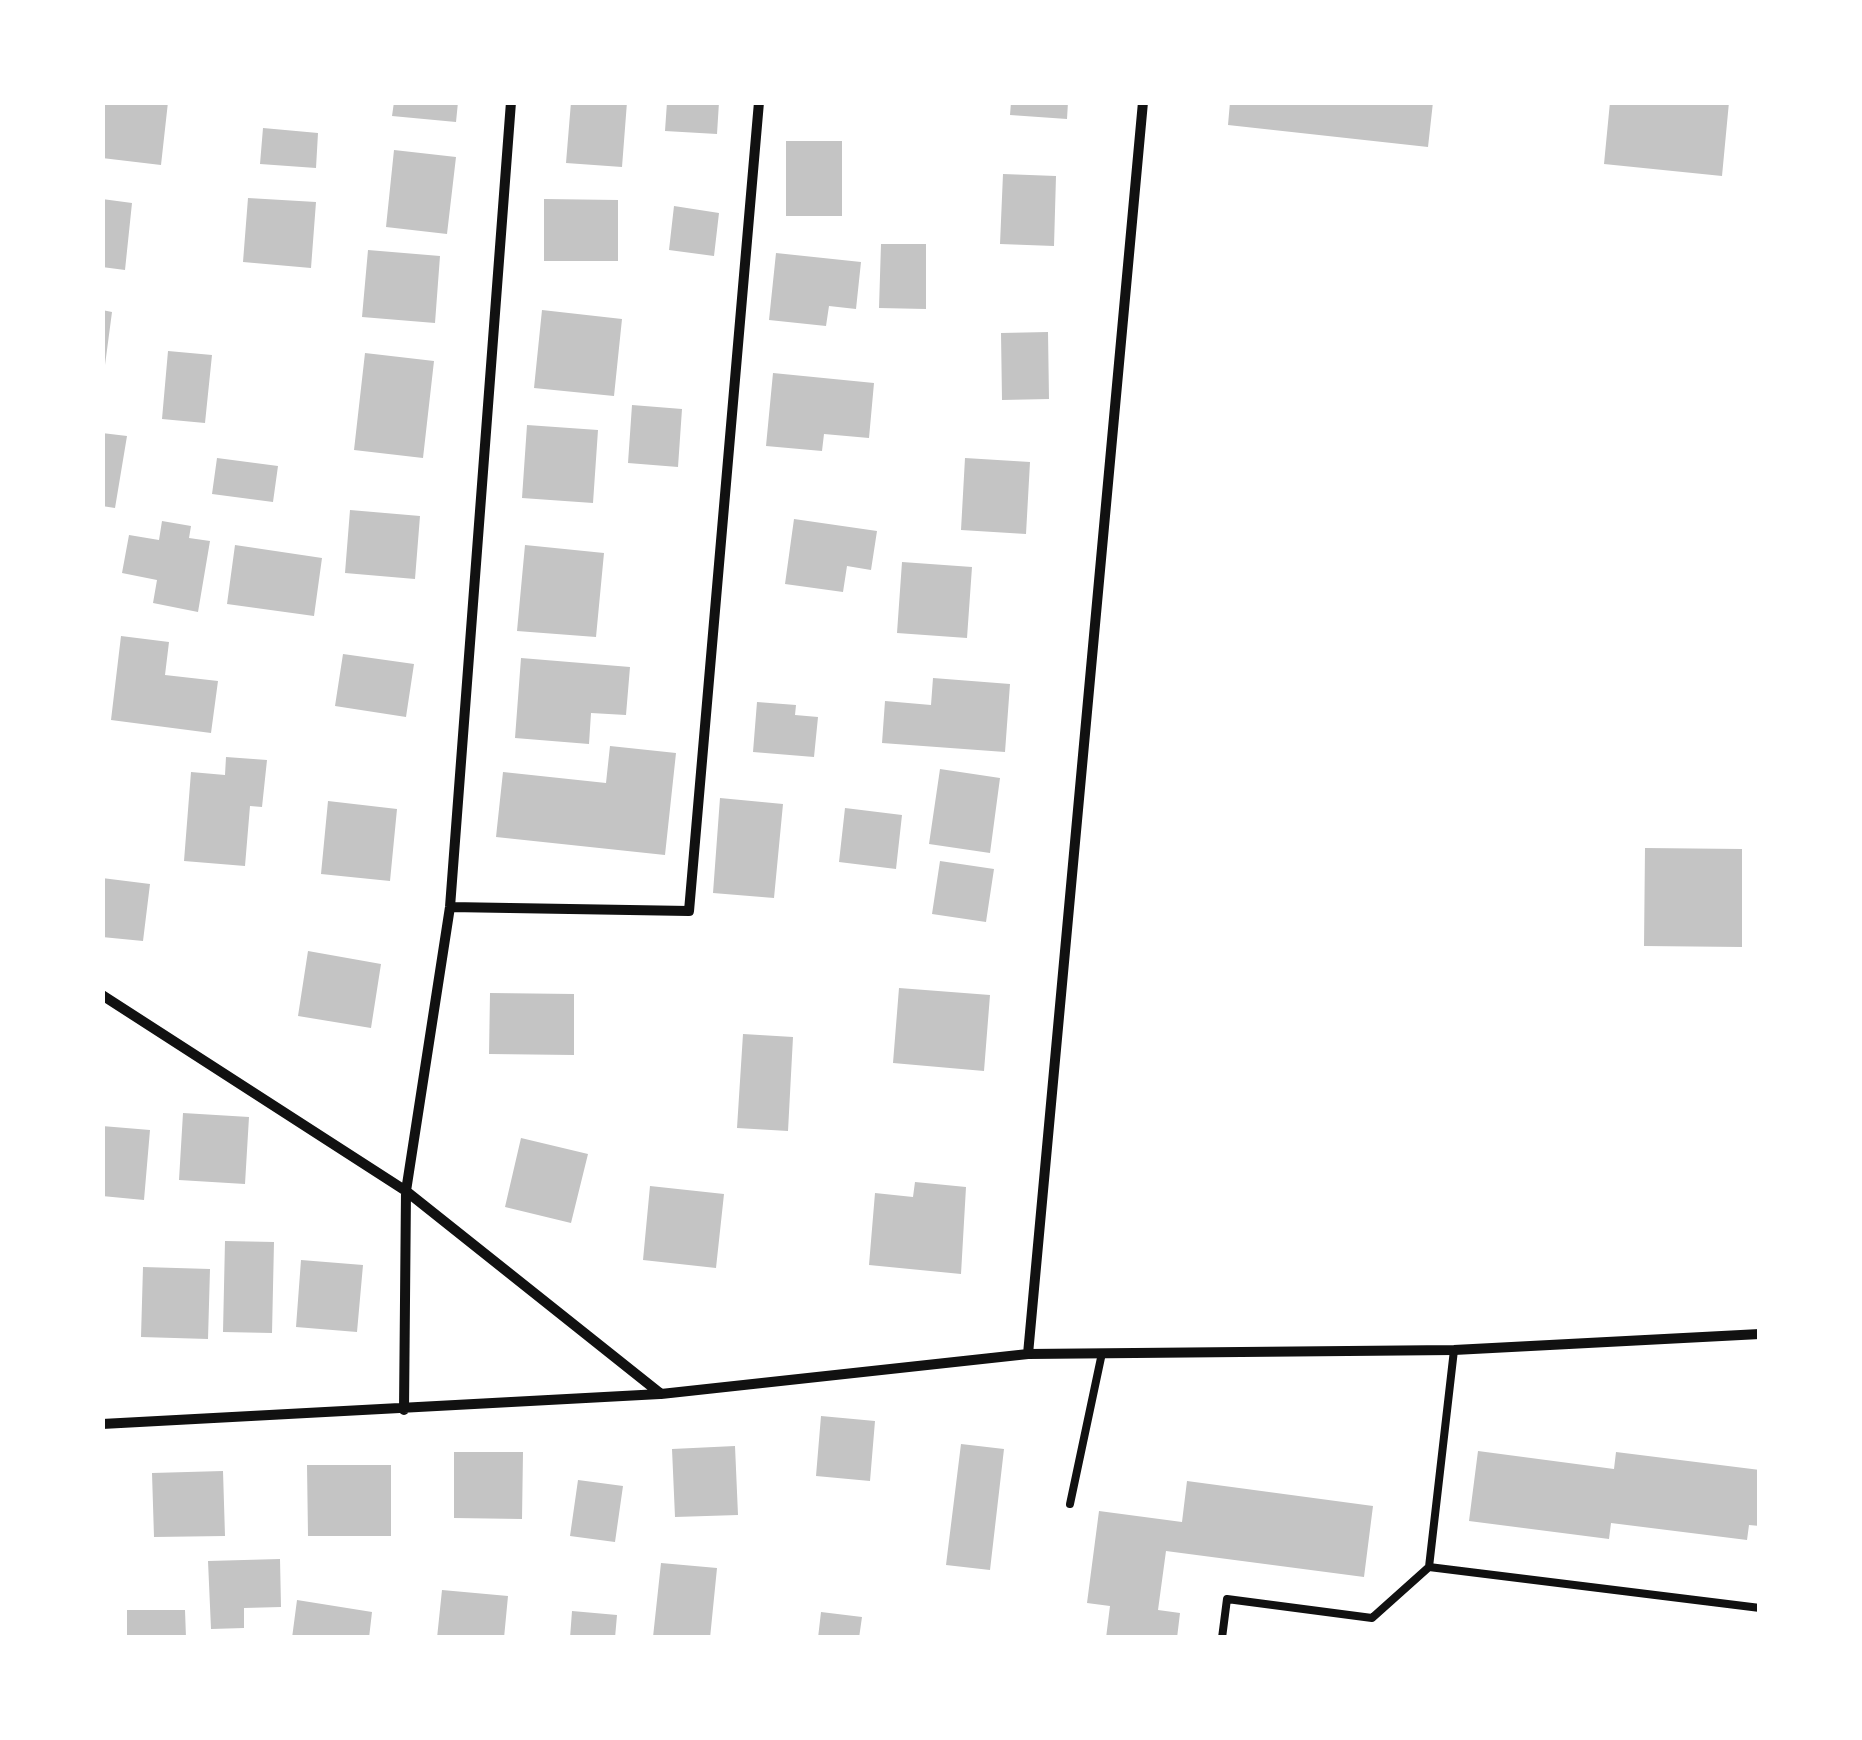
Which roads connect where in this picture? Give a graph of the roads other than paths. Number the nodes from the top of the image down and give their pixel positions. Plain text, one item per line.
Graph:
1 (510, 102) edge
2 (758, 102) edge
3 (1143, 102) edge
4 (450, 906) junction
5 (102, 995) edge
6 (406, 1191) junction
7 (1760, 1334) edge
8 (1454, 1350) junction
9 (1102, 1352) junction
10 (1028, 1354) junction
11 (661, 1394) junction
12 (404, 1410) junction
13 (102, 1424) edge
14 (1070, 1504) dead end
15 (1430, 1567) junction
16 (1760, 1608) edge
17 (1222, 1638) edge

1 - 4 street
2 - 4 street
3 - 10 street
4 - 6 street
5 - 6 street
6 - 11 street
6 - 12 street
7 - 8 street
8 - 9 street
8 - 15 lane
9 - 10 street
9 - 14 lane
10 - 11 street
11 - 12 street
12 - 13 street
15 - 16 lane
15 - 17 lane

